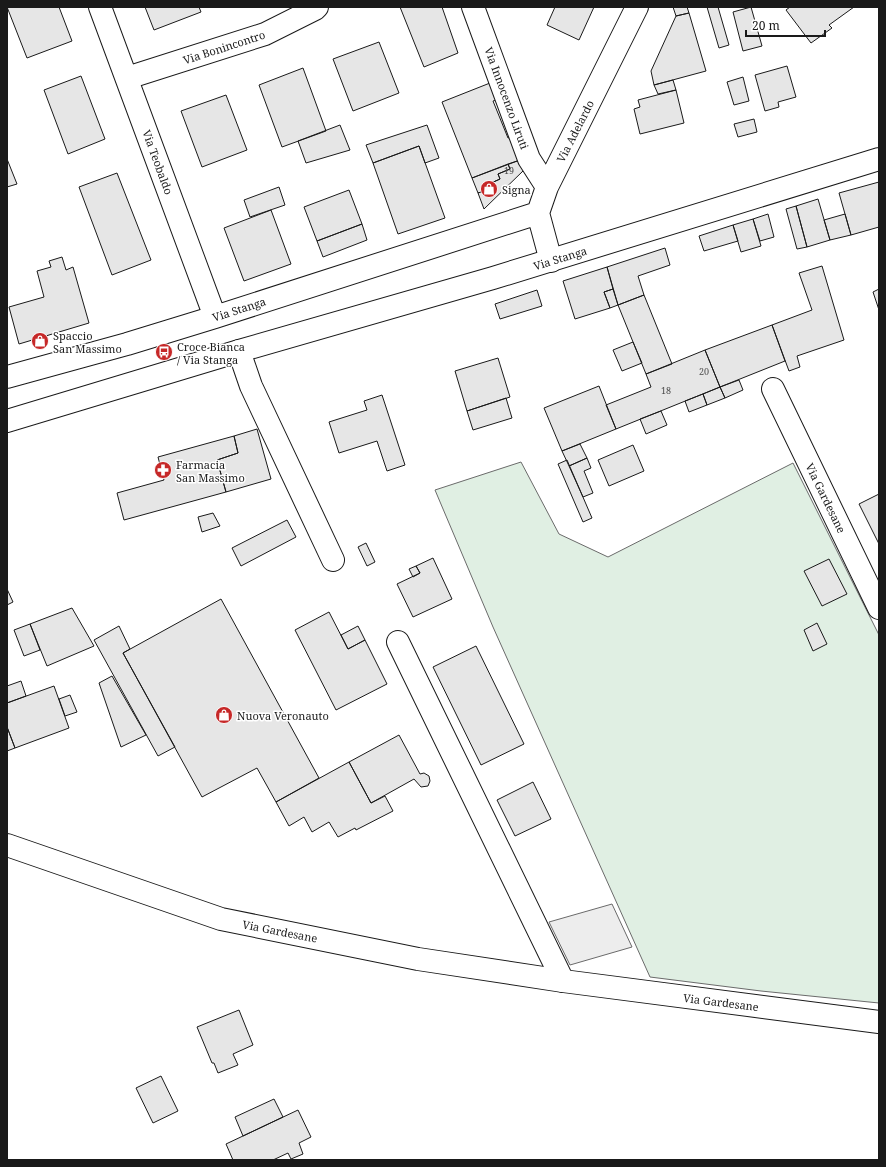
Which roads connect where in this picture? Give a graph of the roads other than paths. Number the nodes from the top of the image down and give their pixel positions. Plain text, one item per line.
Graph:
1 (100, 7) edge
2 (317, 7) edge
3 (474, 7) edge
4 (637, 7) edge
5 (127, 78) junction
6 (879, 159) edge
7 (547, 187) junction
8 (538, 214) junction
9 (551, 261) junction
10 (215, 317) junction
11 (239, 351) junction
12 (7, 377) edge
13 (773, 389) dead end
14 (7, 420) edge
15 (333, 560) dead end
16 (879, 608) edge
17 (398, 642) dead end
18 (7, 845) edge
19 (563, 981) junction
20 (879, 1022) edge

1 - 5 street, Via Teobaldo
2 - 5 street, Via Bonincontro
3 - 7 street, Via Innocenzo Liruti
4 - 7 street, Via Adelardo
5 - 10 street, Via Teobaldo
6 - 9 street, Via Stanga
7 - 8 street, Via Adelardo
8 - 9 street
8 - 10 street, Via Stanga
9 - 11 street, Via Stanga
10 - 12 street, Via Stanga
11 - 14 street, Via Stanga
11 - 15 street
13 - 16 street, Via Gardesane
17 - 19 street
18 - 19 street, Via Gardesane
19 - 20 street, Via Gardesane

